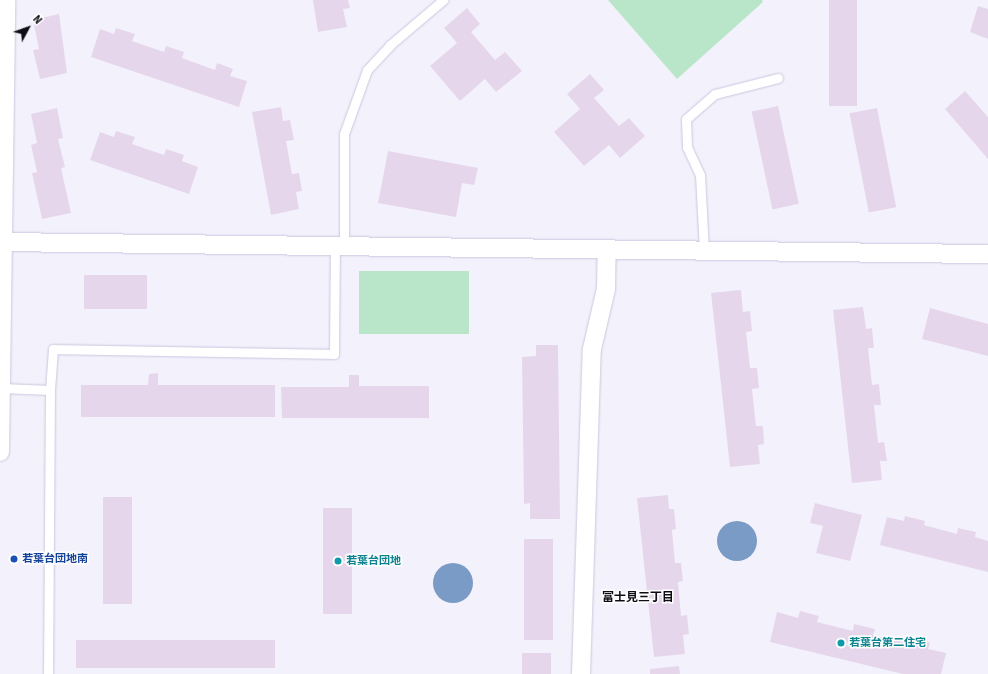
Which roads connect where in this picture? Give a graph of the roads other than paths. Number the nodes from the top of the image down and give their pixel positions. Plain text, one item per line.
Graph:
1 (6, 0) edge
2 (443, 0) edge
3 (778, 78) dead end
4 (2, 95) edge
5 (2, 242) edge
6 (339, 247) junction
7 (607, 250) junction
8 (704, 251) junction
9 (988, 254) edge
10 (0, 388) edge
11 (50, 390) junction
12 (0, 452) edge
13 (48, 674) edge
14 (581, 674) edge

1 - 4 street
2 - 6 lane
3 - 8 lane
4 - 5 street
5 - 6 street
5 - 10 street
6 - 7 street
6 - 11 lane
7 - 8 street
7 - 14 street
8 - 9 street
10 - 11 lane
10 - 12 street
11 - 13 lane

